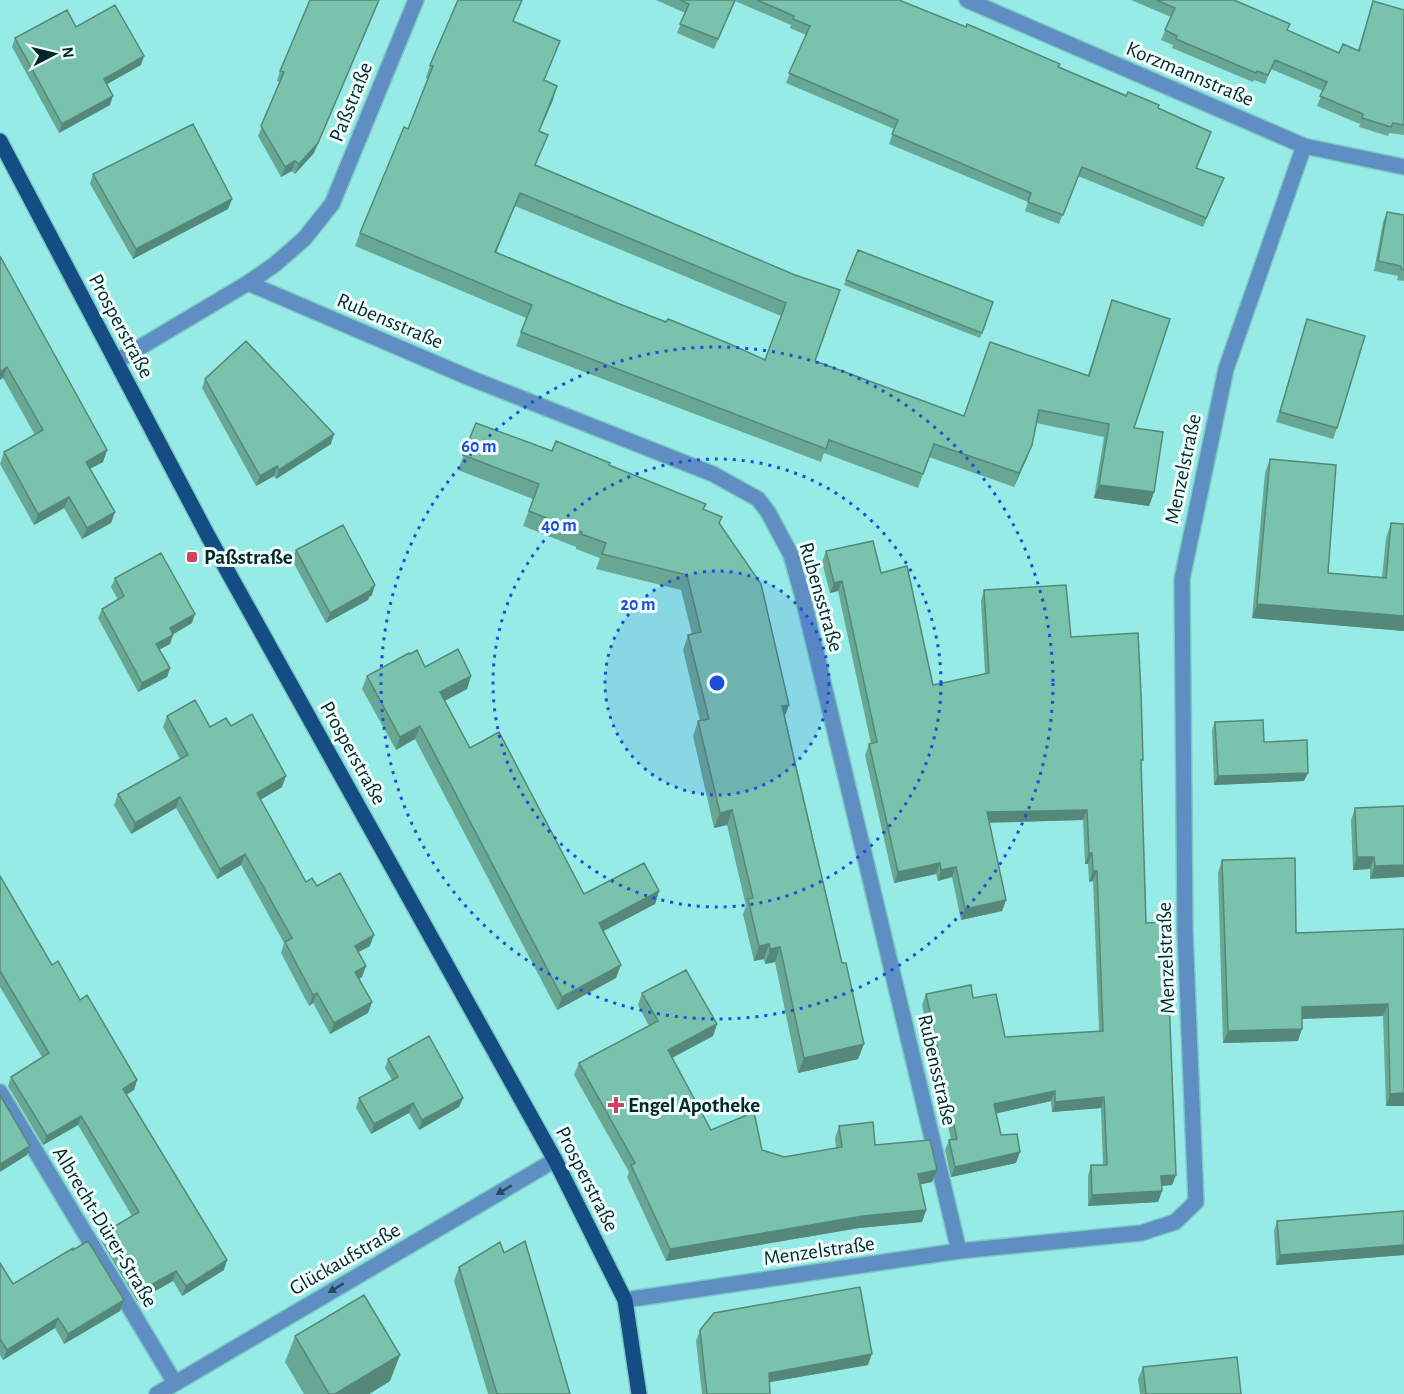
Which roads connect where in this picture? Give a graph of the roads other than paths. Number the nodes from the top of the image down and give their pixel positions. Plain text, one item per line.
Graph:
1 (416, 0) edge
2 (967, 0) edge
3 (0, 141) edge
4 (1304, 146) junction
5 (1404, 167) edge
6 (248, 283) junction
7 (117, 362) junction
8 (0, 1092) edge
9 (555, 1160) junction
10 (959, 1251) junction
11 (625, 1300) junction
12 (175, 1383) junction
13 (157, 1394) edge
14 (639, 1394) edge

1 - 6 street, Paßstraße
2 - 4 street, Korzmannstraße
3 - 7 main road, Prosperstraße
4 - 5 street, Korzmannstraße
4 - 10 street, Menzelstraße
6 - 7 street, Paßstraße
6 - 10 street, Rubensstraße
7 - 9 main road, Prosperstraße
8 - 12 street, Albrecht-Dürer-Straße
9 - 11 main road, Prosperstraße
9 -> 12 street, Glückaufstraße
10 - 11 street, Menzelstraße
11 - 14 main road, Prosperstraße
12 - 13 street, Glückaufstraße

